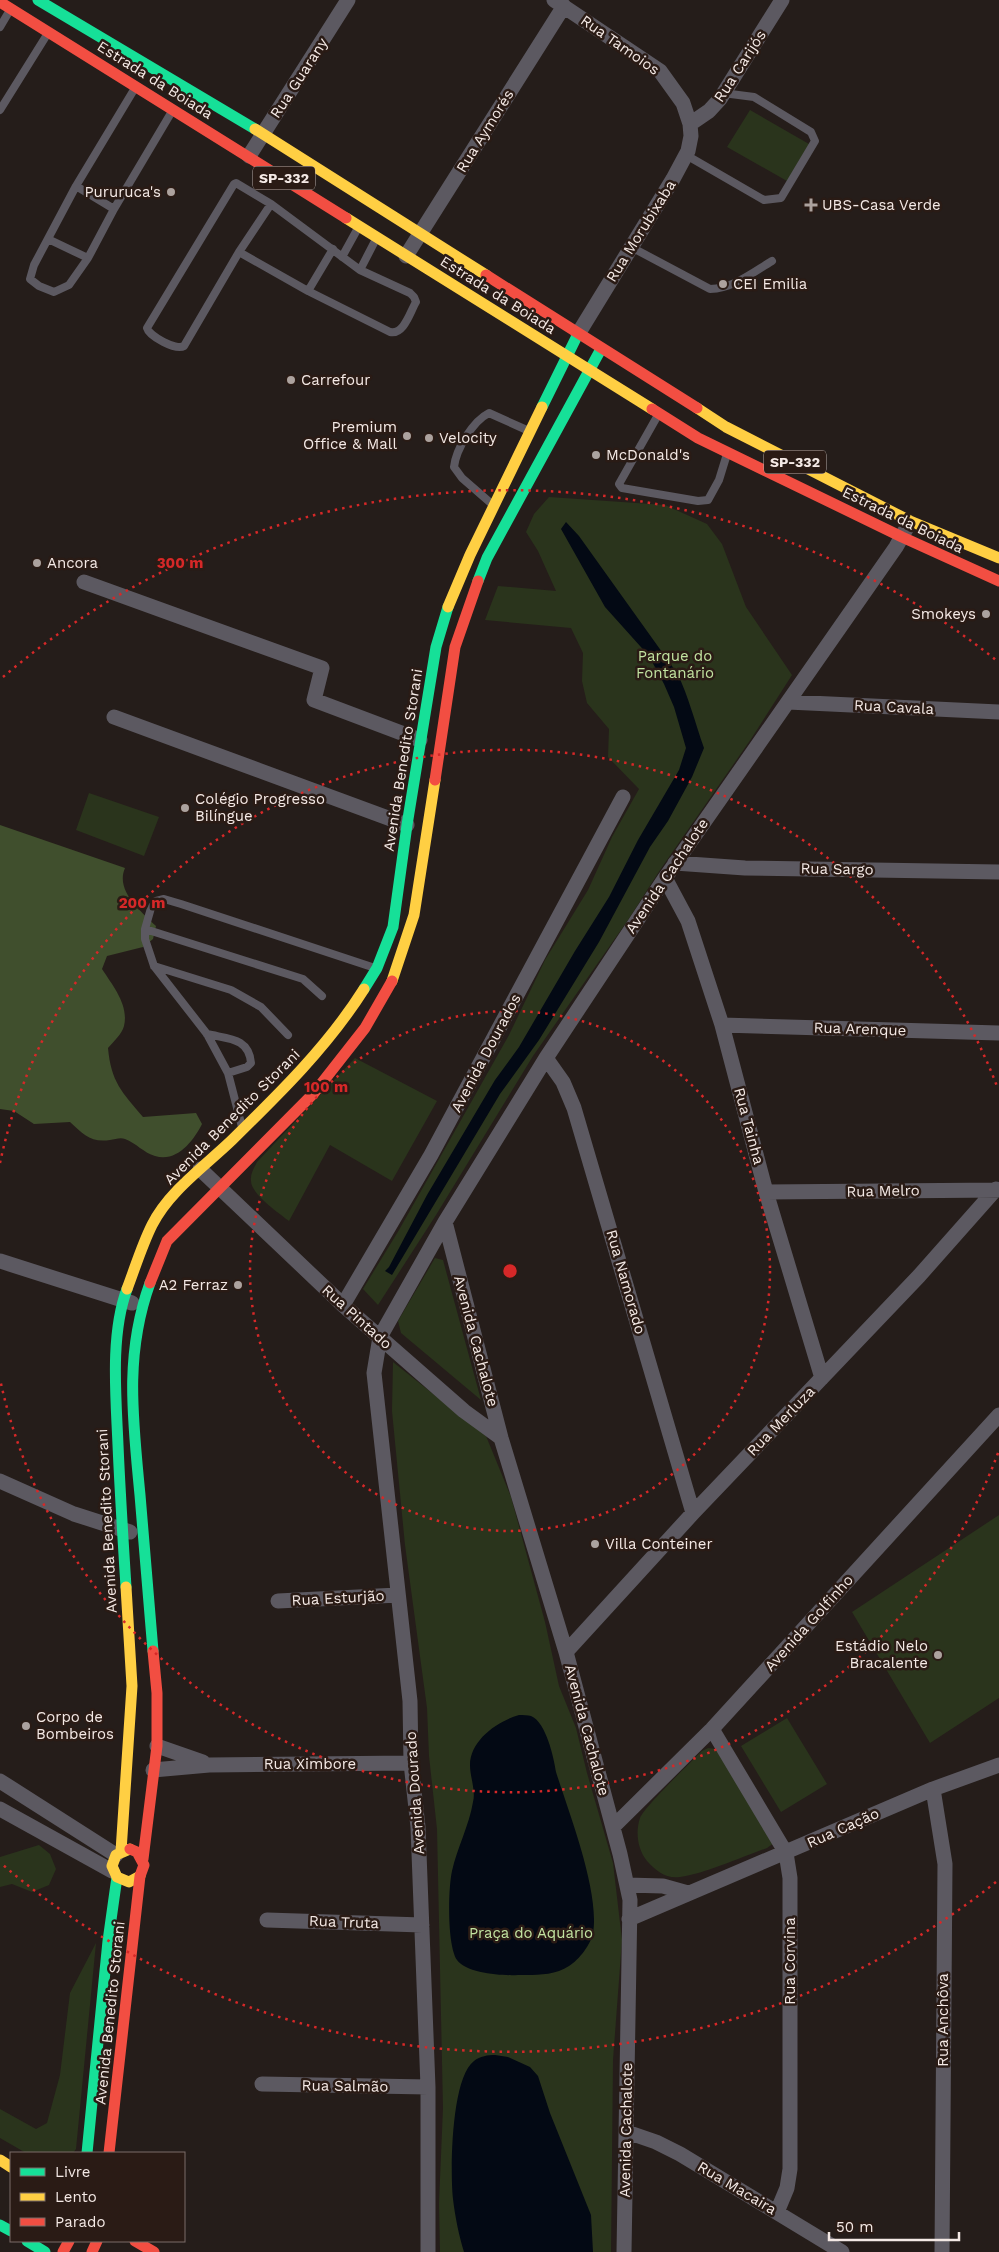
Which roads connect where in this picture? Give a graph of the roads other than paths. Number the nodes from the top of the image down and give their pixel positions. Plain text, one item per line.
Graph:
1 (38, 0) edge
2 (348, 0) edge
3 (782, 0) edge
4 (0, 2) edge
5 (559, 3) edge
6 (11, 9) junction
7 (0, 27) edge
8 (48, 32) junction
9 (136, 86) junction
10 (723, 94) junction
11 (174, 109) junction
12 (0, 110) edge
13 (690, 124) junction
14 (264, 133) junction
15 (686, 155) junction
16 (249, 156) junction
17 (76, 186) junction
18 (272, 204) junction
19 (114, 208) junction
20 (359, 226) junction
21 (421, 231) junction
22 (377, 238) junction
23 (48, 239) junction
24 (631, 247) junction
25 (333, 248) junction
26 (239, 252) junction
27 (406, 256) junction
28 (342, 257) junction
29 (88, 258) junction
30 (772, 262) dead end
31 (360, 270) junction
32 (308, 291) junction
33 (578, 334) junction
34 (601, 349) junction
35 (566, 356) junction
36 (589, 370) junction
37 (659, 413) junction
38 (529, 431) junction
39 (728, 452) junction
40 (493, 504) junction
41 (910, 521) junction
42 (902, 537) junction
43 (999, 558) edge
44 (999, 581) edge
45 (84, 582) dead end
46 (788, 702) junction
47 (999, 712) edge
48 (114, 717) dead end
49 (420, 740) junction
50 (623, 797) dead end
51 (407, 825) junction
52 (675, 863) junction
53 (999, 872) edge
54 (665, 878) junction
55 (145, 929) junction
56 (154, 966) junction
57 (378, 968) junction
58 (322, 996) dead end
59 (722, 1025) junction
60 (999, 1033) edge
61 (206, 1034) junction
62 (288, 1035) dead end
63 (546, 1058) junction
64 (228, 1073) junction
65 (242, 1129) junction
66 (200, 1169) junction
67 (220, 1188) junction
68 (997, 1190) edge
69 (766, 1192) junction
70 (445, 1222) junction
71 (0, 1261) edge
72 (123, 1300) junction
73 (343, 1306) junction
74 (141, 1307) junction
75 (380, 1337) junction
76 (822, 1378) junction
77 (999, 1415) edge
78 (501, 1438) junction
79 (0, 1481) edge
80 (693, 1513) junction
81 (122, 1531) junction
82 (144, 1535) junction
83 (398, 1595) junction
84 (278, 1601) dead end
85 (566, 1652) junction
86 (712, 1729) junction
87 (157, 1746) junction
88 (411, 1763) junction
89 (209, 1765) junction
90 (999, 1765) edge
91 (153, 1770) junction
92 (0, 1781) edge
93 (933, 1789) junction
94 (0, 1809) edge
95 (613, 1826) junction
96 (118, 1853) junction
97 (786, 1853) junction
98 (143, 1860) junction
99 (115, 1874) junction
100 (140, 1876) junction
101 (628, 1885) junction
102 (688, 1893) junction
103 (629, 1919) junction
104 (266, 1920) dead end
105 (422, 1925) junction
106 (262, 2084) dead end
107 (428, 2088) junction
108 (628, 2132) junction
109 (87, 2152) edge
110 (109, 2152) edge
111 (777, 2212) junction
112 (29, 2242) edge
113 (137, 2242) edge
114 (45, 2252) edge
115 (154, 2252) edge
116 (428, 2252) edge
117 (624, 2252) edge
118 (842, 2252) edge
119 (942, 2252) edge

1 - 14 main road, Estrada da Boiada / SP-332
2 - 14 street, Rua Guarany
3 - 10 street, Rua Carijós
4 - 6 main road, Estrada da Boiada / SP-332
5 - 13 street, Rua Tamoios
5 - 21 street, Rua Aymorés
6 - 7 lane
6 - 8 main road, Estrada da Boiada / SP-332
8 - 9 main road, Estrada da Boiada / SP-332
8 - 12 lane
9 - 11 main road, Estrada da Boiada / SP-332
9 - 17 lane
10 - 13 street, Rua Carijós
10 - 15 lane
11 - 16 main road, Estrada da Boiada / SP-332
11 - 19 lane
13 - 15 street, Rua Morubixaba
14 - 16 street, Rua Guarany
14 - 21 main road, Estrada da Boiada / SP-332
15 - 24 street, Rua Morubixaba
16 - 20 main road, Estrada da Boiada / SP-332
17 - 19 lane
17 - 23 lane
18 - 25 lane
18 - 26 lane
18 - 26 lane
19 - 29 lane
20 - 22 main road, Estrada da Boiada / SP-332
20 - 28 lane
21 - 27 street, Rua Aymorés
21 - 33 main road, Estrada da Boiada / SP-332
22 - 27 main road, Estrada da Boiada / SP-332
22 - 31 lane
23 - 29 lane
23 - 29 lane
24 - 30 lane
24 - 33 street, Rua Morubixaba
25 - 28 lane
25 - 32 lane
26 - 32 lane
27 - 35 main road, Estrada da Boiada / SP-332
28 - 31 lane
31 - 32 lane
33 - 34 main road, Estrada da Boiada / SP-332
33 - 35 main road, Avenida Benedito Storani
34 - 36 main road, Avenida Benedito Storani
34 - 41 main road, Estrada da Boiada / SP-332
35 - 36 main road, Estrada da Boiada / SP-332
35 - 38 main road, Avenida Benedito Storani
36 - 37 main road, Estrada da Boiada / SP-332
36 - 67 main road, Avenida Benedito Storani
37 - 39 main road, Estrada da Boiada / SP-332
37 - 39 lane
38 - 40 main road, Avenida Benedito Storani
38 - 40 lane
39 - 42 main road, Estrada da Boiada / SP-332
40 - 49 main road, Avenida Benedito Storani
41 - 42 street, Avenida Cachalote
41 - 43 main road, Estrada da Boiada / SP-332
42 - 44 main road, Estrada da Boiada / SP-332
42 - 46 street, Avenida Cachalote
45 - 49 street
46 - 47 street, Rua Cavala
46 - 52 street, Avenida Cachalote
48 - 51 street
49 - 51 main road, Avenida Benedito Storani
50 - 73 street, Avenida Dourados
51 - 57 main road, Avenida Benedito Storani
52 - 53 street, Rua Sargo
52 - 54 street, Avenida Cachalote
54 - 59 street, Rua Tainha
54 - 63 street, Avenida Cachalote
55 - 56 lane
55 - 57 lane
55 - 58 lane
56 - 61 lane
56 - 62 lane
57 - 65 main road, Avenida Benedito Storani
59 - 60 street, Rua Arenque
59 - 69 street, Rua Tainha
61 - 64 lane
61 - 64 lane
63 - 70 street, Avenida Cachalote
63 - 80 street, Rua Namorado
64 - 65 lane
65 - 66 main road, Avenida Benedito Storani
66 - 67 street, Rua Pintado
66 - 72 main road, Avenida Benedito Storani
67 - 73 street, Rua Pintado
67 - 74 main road, Avenida Benedito Storani
68 - 69 street, Rua Melro
68 - 76 street, Rua Merluza
69 - 76 street, Rua Tainha
70 - 75 street, Avenida Cachalote
70 - 78 street, Avenida Cachalote
71 - 72 street
72 - 74 street
72 - 81 main road, Avenida Benedito Storani
73 - 75 street, Rua Pintado
74 - 82 main road, Avenida Benedito Storani
75 - 78 street, Rua Pintado
75 - 83 street, Avenida Dourado
76 - 80 street, Rua Merluza
77 - 86 street, Avenida Golfinho
78 - 85 street, Avenida Cachalote
79 - 81 street
80 - 85 street, Rua Merluza
81 - 82 street
81 - 96 main road, Avenida Benedito Storani
82 - 87 main road, Avenida Benedito Storani
83 - 84 street, Rua Esturjão
83 - 88 street, Avenida Dourado
85 - 95 street, Avenida Cachalote
86 - 95 street, Avenida Golfinho
86 - 97 street, Rua Corvina
87 - 89 street, Rua Ximbore
87 - 91 main road, Avenida Benedito Storani
88 - 89 street, Rua Ximbore
88 - 105 street, Avenida Dourado
89 - 91 street, Rua Ximbore
90 - 93 street, Rua Cação
91 - 98 main road, Avenida Benedito Storani
92 - 96 street
93 - 97 street, Rua Cação
93 - 119 street, Rua Anchôva
94 - 99 street
95 - 101 street, Avenida Cachalote
96 - 98 main road
96 - 99 main road
97 - 102 street, Rua Cação
97 - 111 street, Rua Corvina
98 - 100 main road
99 - 100 main road
99 - 109 main road, Avenida Benedito Storani
100 - 110 main road, Avenida Benedito Storani
101 - 102 street
101 - 103 street, Avenida Cachalote
102 - 103 street, Rua Cação
103 - 108 street, Avenida Cachalote
104 - 105 street, Rua Truta
105 - 107 street, Avenida Dourado
106 - 107 street, Rua Salmão
107 - 116 street, Avenida Dourado
108 - 111 street, Rua Macaira
108 - 117 street, Avenida Cachalote
111 - 118 street, Rua Macaira
112 - 114 main road
113 - 115 main road

